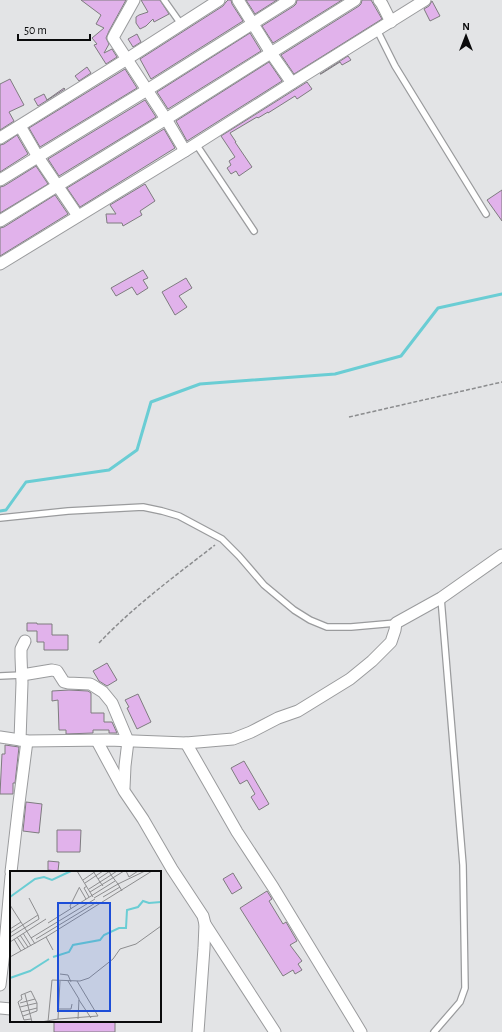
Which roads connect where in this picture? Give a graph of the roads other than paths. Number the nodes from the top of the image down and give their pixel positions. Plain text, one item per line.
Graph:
1 (134, 0) edge
2 (164, 0) edge
3 (219, 0) edge
4 (238, 0) edge
5 (290, 0) edge
6 (355, 0) edge
7 (379, 0) edge
8 (426, 0) edge
9 (391, 22) junction
10 (252, 23) junction
11 (181, 24) junction
12 (377, 30) junction
13 (271, 53) junction
14 (127, 59) junction
15 (292, 83) junction
16 (147, 90) junction
17 (166, 119) junction
18 (20, 126) junction
19 (1, 134) edge
20 (196, 144) junction
21 (185, 151) junction
22 (38, 157) junction
23 (0, 180) edge
24 (57, 185) junction
25 (486, 214) dead end
26 (78, 216) junction
27 (0, 220) edge
28 (254, 231) dead end
29 (0, 264) edge
30 (0, 518) edge
31 (502, 555) edge
32 (441, 598) junction
33 (396, 623) junction
34 (25, 641) dead end
35 (22, 675) junction
36 (0, 676) edge
37 (0, 737) edge
38 (23, 741) junction
39 (96, 741) junction
40 (128, 741) junction
41 (186, 743) junction
42 (124, 791) junction
43 (11, 871) edge
44 (10, 902) edge
45 (205, 924) junction
46 (9, 929) edge
47 (0, 985) edge
48 (0, 1008) edge
49 (10, 1009) edge
50 (198, 1032) edge
51 (275, 1032) edge
52 (360, 1032) edge
53 (434, 1032) edge

1 - 14 street
2 - 11 lane
3 - 11 street
4 - 10 street
5 - 10 street
6 - 13 street
7 - 9 street
8 - 9 street
9 - 12 street
10 - 13 street
10 - 16 street
11 - 14 street
12 - 15 street
12 - 25 lane
13 - 15 street
13 - 17 street
14 - 16 street
14 - 18 street
15 - 20 street
16 - 17 street
16 - 22 street
17 - 21 street
17 - 24 street
18 - 19 street
18 - 22 street
20 - 21 street
20 - 28 lane
21 - 26 street
22 - 23 street
22 - 24 street
24 - 26 street
24 - 27 street
26 - 29 street
30 - 33 lane
31 - 32 street
32 - 33 street
32 - 53 lane
33 - 41 street
34 - 35 street
35 - 36 lane
35 - 38 street
35 - 40 street
37 - 38 street
38 - 39 street
38 - 43 street
39 - 40 street
39 - 42 street
40 - 41 street
40 - 42 street
41 - 52 street
42 - 45 street
44 - 46 street
45 - 50 street
45 - 51 street
46 - 47 street
48 - 49 street

